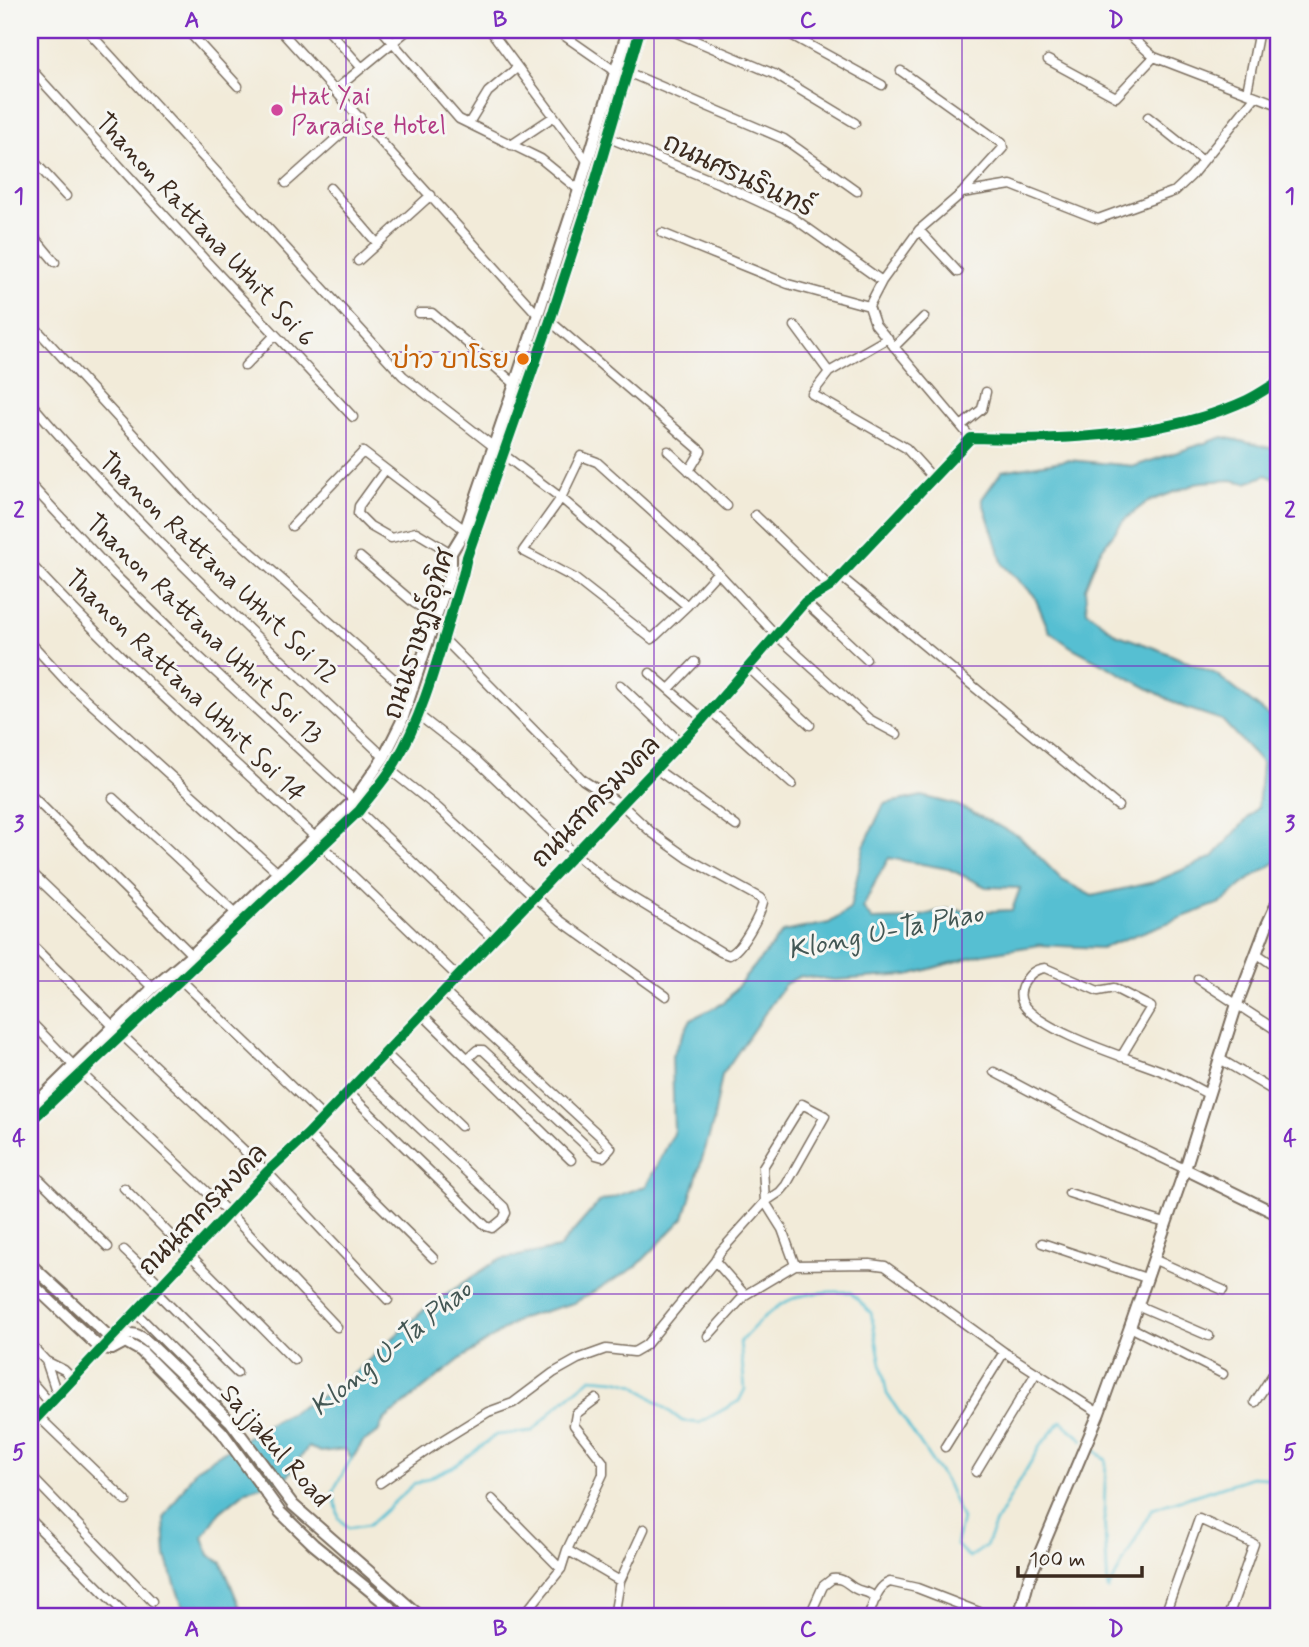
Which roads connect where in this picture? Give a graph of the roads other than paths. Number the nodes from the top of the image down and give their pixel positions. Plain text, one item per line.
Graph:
1 (87, 30) edge
2 (187, 30) edge
3 (280, 30) edge
4 (328, 30) edge
5 (382, 30) edge
6 (408, 30) edge
7 (490, 30) edge
8 (556, 30) edge
9 (628, 30) edge
10 (640, 30) edge
11 (670, 30) edge
12 (782, 30) edge
13 (1124, 30) edge
14 (1259, 30) edge
15 (392, 42) junction
16 (1154, 57) junction
17 (1048, 60) dead end
18 (361, 67) junction
19 (30, 68) edge
20 (517, 68) junction
21 (901, 71) dead end
22 (621, 72) junction
23 (882, 85) dead end
24 (238, 86) dead end
25 (335, 90) junction
26 (1251, 94) junction
27 (1279, 105) edge
28 (360, 117) junction
29 (553, 117) junction
30 (1148, 117) dead end
31 (469, 123) junction
32 (855, 123) dead end
33 (607, 137) junction
34 (511, 145) junction
35 (30, 157) edge
36 (1203, 161) junction
37 (588, 162) junction
38 (286, 183) dead end
39 (330, 188) dead end
40 (579, 190) junction
41 (857, 191) dead end
42 (962, 193) junction
43 (430, 195) junction
44 (66, 196) dead end
45 (919, 230) junction
46 (30, 232) edge
47 (662, 233) dead end
48 (377, 243) junction
49 (358, 261) dead end
50 (55, 262) dead end
51 (958, 272) dead end
52 (883, 281) junction
53 (869, 306) junction
54 (419, 313) dead end
55 (538, 315) junction
56 (924, 317) dead end
57 (550, 321) junction
58 (30, 322) edge
59 (795, 326) dead end
60 (275, 335) junction
61 (888, 338) junction
62 (894, 347) junction
63 (245, 366) dead end
64 (829, 372) junction
65 (1279, 381) edge
66 (515, 384) junction
67 (986, 392) dead end
68 (30, 402) edge
69 (353, 417) dead end
70 (961, 426) junction
71 (971, 438) junction
72 (494, 447) junction
73 (668, 451) dead end
74 (504, 455) junction
75 (385, 470) junction
76 (689, 471) junction
77 (933, 478) junction
78 (30, 484) edge
79 (561, 498) junction
80 (727, 506) dead end
81 (755, 515) dead end
82 (292, 526) dead end
83 (465, 530) junction
84 (451, 553) junction
85 (360, 557) dead end
86 (30, 563) edge
87 (451, 571) junction
88 (717, 573) junction
89 (463, 575) junction
90 (840, 576) junction
91 (830, 587) junction
92 (805, 602) junction
93 (687, 606) junction
94 (436, 616) junction
95 (776, 635) junction
96 (443, 638) junction
97 (30, 642) edge
98 (866, 659) dead end
99 (695, 662) dead end
100 (749, 668) junction
101 (650, 673) dead end
102 (620, 685) dead end
103 (669, 689) junction
104 (411, 694) junction
105 (417, 715) junction
106 (707, 715) junction
107 (810, 725) dead end
108 (897, 734) dead end
109 (681, 743) junction
110 (384, 757) junction
111 (656, 769) junction
112 (390, 770) junction
113 (792, 784) dead end
114 (30, 794) edge
115 (113, 798) dead end
116 (354, 800) junction
117 (622, 805) junction
118 (1118, 806) dead end
119 (359, 811) junction
120 (736, 826) dead end
121 (315, 837) junction
122 (323, 847) junction
123 (575, 854) junction
124 (30, 871) edge
125 (277, 872) junction
126 (534, 897) junction
127 (1279, 899) edge
128 (236, 913) junction
129 (222, 933) junction
130 (493, 939) junction
131 (30, 943) edge
132 (1256, 953) junction
133 (192, 955) junction
134 (1279, 969) edge
135 (458, 977) junction
136 (180, 979) junction
137 (1198, 979) dead end
138 (153, 988) junction
139 (444, 992) junction
140 (666, 996) dead end
141 (1237, 1004) junction
142 (422, 1014) junction
143 (30, 1021) edge
144 (118, 1031) junction
145 (1279, 1031) edge
146 (385, 1053) junction
147 (1121, 1057) junction
148 (468, 1058) junction
149 (1220, 1059) junction
150 (78, 1070) junction
151 (994, 1072) dead end
152 (363, 1075) junction
153 (348, 1092) junction
154 (1208, 1094) junction
155 (1279, 1094) edge
156 (31, 1104) edge
157 (324, 1118) junction
158 (30, 1122) edge
159 (461, 1126) dead end
160 (308, 1134) junction
161 (571, 1160) dead end
162 (1185, 1169) junction
163 (30, 1170) edge
164 (267, 1172) junction
165 (124, 1188) dead end
166 (1069, 1193) dead end
167 (765, 1202) junction
168 (229, 1213) junction
169 (1279, 1215) edge
170 (1165, 1223) junction
171 (1042, 1243) dead end
172 (108, 1247) dead end
173 (124, 1250) dead end
174 (192, 1254) junction
175 (433, 1258) dead end
176 (1153, 1259) junction
177 (715, 1261) junction
178 (30, 1264) edge
179 (794, 1265) junction
180 (1146, 1278) junction
181 (30, 1282) edge
182 (158, 1288) junction
183 (1223, 1290) dead end
184 (745, 1295) junction
185 (388, 1300) dead end
186 (1137, 1305) junction
187 (135, 1312) junction
188 (337, 1326) dead end
189 (1130, 1327) junction
190 (113, 1336) junction
191 (708, 1336) dead end
192 (1209, 1336) dead end
193 (30, 1344) edge
194 (100, 1348) junction
195 (1004, 1352) junction
196 (294, 1360) dead end
197 (46, 1361) junction
198 (1279, 1365) edge
199 (237, 1373) dead end
200 (1036, 1373) junction
201 (1223, 1374) dead end
202 (72, 1378) junction
203 (33, 1379) edge
204 (220, 1397) dead end
205 (54, 1399) junction
206 (597, 1399) dead end
207 (1255, 1402) dead end
208 (1098, 1413) junction
209 (34, 1420) edge
210 (945, 1447) dead end
211 (976, 1472) dead end
212 (30, 1475) edge
213 (380, 1483) dead end
214 (492, 1499) dead end
215 (127, 1501) dead end
216 (30, 1519) edge
217 (644, 1529) dead end
218 (567, 1550) junction
219 (561, 1569) junction
220 (620, 1581) junction
221 (876, 1599) junction
222 (152, 1601) dead end
223 (980, 1615) edge
224 (128, 1617) edge
225 (402, 1617) edge
226 (421, 1617) edge
227 (523, 1617) edge
228 (614, 1617) edge
229 (808, 1617) edge
230 (868, 1617) edge
231 (992, 1617) edge
232 (1019, 1617) edge
233 (1164, 1617) edge
234 (1228, 1617) edge

1 - 72 street
2 - 24 street
3 - 25 street
4 - 18 street
5 - 15 street
6 - 15 street
7 - 20 street
8 - 22 street
9 - 22 street, ถนนราษฏร์อุทิศ
10 - 22 street, ถนนราษฏร์อุทิศ
11 - 32 street
12 - 23 street
13 - 16 street
14 - 26 street
15 - 18 street
15 - 31 street
16 - 17 street
16 - 26 street
18 - 25 street
19 - 60 street, Thanon Rattana Uthit Soi 6
20 - 29 street
20 - 31 street
21 - 42 street
22 - 33 street, ถนนราษฏร์อุทิศ
22 - 37 street, ถนนราษฏร์อุทิศ
22 - 41 street
25 - 28 street
26 - 27 street
26 - 36 street
28 - 38 street
28 - 43 street
29 - 34 street
29 - 37 street
30 - 36 street
31 - 34 street
33 - 52 street, ถนนศรนรินทร์
33 - 57 street, ถนนราษฏร์อุทิศ
34 - 40 street
35 - 44 street
36 - 42 street
37 - 40 street, ถนนราษฏร์อุทิศ
39 - 48 street
40 - 55 street, ถนนราษฏร์อุทิศ
42 - 45 street
43 - 48 street
43 - 55 street
45 - 51 street
45 - 52 street
46 - 50 street
47 - 53 street
48 - 49 street
52 - 53 street
53 - 61 street
54 - 66 street
55 - 66 street, ถนนราษฏร์อุทิศ
56 - 62 street
57 - 74 street, ถนนราษฏร์อุทิศ
57 - 76 street
58 - 104 street
59 - 64 street
60 - 63 street
60 - 69 street, Thanon Rattana Uthit Soi 6
61 - 62 street
61 - 64 street
62 - 70 street
64 - 77 street
65 - 71 street
66 - 72 street, ถนนราษฏร์อุทิศ
67 - 70 street
68 - 110 street, Thanon Rattana Uthit Soi 12
70 - 71 street
71 - 77 street, ถนนสาครมงคล
72 - 83 street, ถนนราษฏร์อุทิศ
73 - 76 street
74 - 79 street
74 - 89 street, ถนนราษฏร์อุทิศ
75 - 82 street
75 - 83 street
75 - 84 street
76 - 80 street
77 - 90 street, ถนนสาครมงคล
78 - 116 street, Thanon Rattana Uthit Soi 13
79 - 88 street
79 - 93 street
79 - 93 street
81 - 91 street
83 - 84 street, ถนนราษฏร์อุทิศ
84 - 87 street, ถนนราษฏร์อุทิศ
85 - 94 street
86 - 121 street, Thanon Rattana Uthit Soi 14
87 - 89 street
87 - 94 street, ถนนราษฏร์อุทิศ
88 - 93 street
88 - 95 street
89 - 96 street, ถนนราษฏร์อุทิศ
90 - 91 street, ถนนสาครมงคล
90 - 118 street
91 - 92 street, ถนนสาครมงคล
92 - 95 street, ถนนสาครมงคล
92 - 98 street
94 - 104 street, ถนนราษฏร์อุทิศ
95 - 100 street, ถนนสาครมงคล
95 - 108 street
96 - 105 street, ถนนราษฏร์อุทิศ
96 - 117 street
97 - 125 street
99 - 103 street
100 - 106 street, ถนนสาครมงคล
100 - 107 street
101 - 103 street
102 - 109 street
103 - 106 street
104 - 110 street, ถนนราษฏร์อุทิศ
105 - 112 street, ถนนราษฏร์อุทิศ
105 - 123 street
106 - 109 street, ถนนสาครมงคล
106 - 113 street
109 - 111 street, ถนนสาครมงคล
110 - 116 street, ถนนราษฏร์อุทิศ
111 - 117 street, ถนนสาครมงคล
111 - 120 street
112 - 119 street, ถนนราษฏร์อุทิศ
112 - 126 street
114 - 133 street
115 - 128 street
116 - 121 street, ถนนราษฏร์อุทิศ
117 - 123 street, ถนนสาครมงคล
117 - 123 street
119 - 122 street, ถนนราษฏร์อุทิศ
119 - 130 street
121 - 125 street, ถนนราษฏร์อุทิศ
122 - 129 street, ถนนราษฏร์อุทิศ
122 - 135 street
123 - 126 street, ถนนสาครมงคล
124 - 138 street
125 - 128 street, ถนนราษฏร์อุทิศ
126 - 130 street, ถนนสาครมงคล
126 - 140 street
127 - 132 street
128 - 129 street, ถนนราษฏร์อุทิศ
129 - 133 street, ถนนราษฏร์อุทิศ
129 - 136 street, ถนนราษฏร์อุทิศ
130 - 135 street, ถนนสาครมงคล
131 - 144 street
132 - 134 street
132 - 141 street
133 - 138 street, ถนนราษฏร์อุทิศ
135 - 139 street, ถนนสาครมงคล
136 - 144 street, ถนนราษฏร์อุทิศ
136 - 157 street
137 - 141 street
138 - 144 street, ถนนราษฏร์อุทิศ
139 - 142 street, ถนนสาครมงคล
139 - 148 street
141 - 145 street
141 - 149 street
142 - 146 street, ถนนสาครมงคล
142 - 148 street
143 - 150 street
144 - 150 street, ถนนราษฏร์อุทิศ
144 - 164 street
146 - 152 street, ถนนสาครมงคล
146 - 159 street
147 - 147 street
147 - 154 street
148 - 161 street
149 - 154 street
149 - 155 street
150 - 156 street, ถนนราษฏร์อุทิศ
150 - 158 street, ถนนราษฏร์อุทิศ
150 - 168 street
151 - 162 street
152 - 153 street, ถนนสาครมงคล
152 - 153 street
153 - 157 street, ถนนสาครมงคล
154 - 162 street
157 - 160 street, ถนนสาครมงคล
160 - 164 street, ถนนสาครมงคล
160 - 175 street
162 - 169 street
162 - 170 street
163 - 172 street
164 - 168 street, ถนนสาครมงคล
164 - 185 street
165 - 174 street
166 - 170 street
167 - 167 street
167 - 177 street
167 - 179 street
168 - 174 street, ถนนสาครมงคล
168 - 188 street
170 - 176 street
171 - 180 street
173 - 182 street
174 - 182 street, ถนนสาครมงคล
174 - 196 street
176 - 180 street
176 - 183 street
177 - 184 street
177 - 213 street
178 - 190 street, Sajjakul Road
179 - 184 street
179 - 195 street
180 - 186 street
181 - 194 street
182 - 187 street, ถนนสาครมงคล
182 - 199 street
184 - 191 street
186 - 189 street
186 - 192 street
187 - 190 street, ถนนสาครมงคล
187 - 204 street
189 - 201 street
189 - 208 street
190 - 194 street, ถนนสาครมงคล
190 - 226 street, Sajjakul Road
193 - 197 street
194 - 202 street, ถนนสาครมงคล
194 - 225 street, Sajjakul Road
195 - 200 street
195 - 210 street
197 - 202 street
197 - 205 street
198 - 207 street
200 - 208 street
200 - 211 street
202 - 205 street, ถนนสาครมงคล
203 - 205 street
205 - 209 street, ถนนสาครมงคล
206 - 218 street
208 - 232 street
209 - 215 street
212 - 222 street
214 - 219 street
216 - 224 street
217 - 220 street
218 - 219 street
218 - 220 street
219 - 227 street
220 - 228 street
221 - 223 street
221 - 229 street
221 - 230 street
223 - 231 street
233 - 234 street

